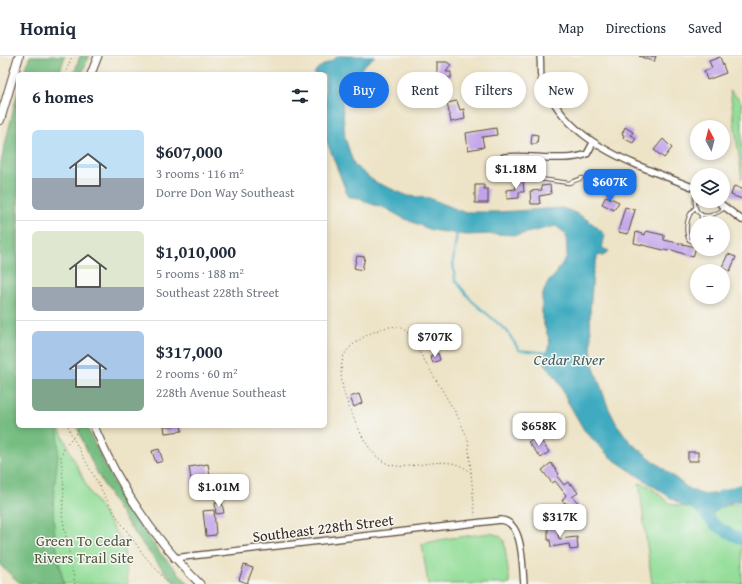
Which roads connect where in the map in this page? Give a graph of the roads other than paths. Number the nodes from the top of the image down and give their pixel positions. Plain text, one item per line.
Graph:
1 (19, 56) edge
2 (98, 56) edge
3 (540, 56) edge
4 (92, 72) edge
5 (0, 120) edge
6 (593, 143) junction
7 (538, 156) junction
8 (504, 157) dead end
9 (582, 178) dead end
10 (690, 187) edge
11 (695, 208) joint
12 (726, 208) edge
13 (728, 208) edge
14 (700, 214) joint
15 (742, 220) edge
16 (690, 240) edge
17 (95, 428) edge
18 (173, 558) junction
19 (200, 584) edge
20 (524, 584) edge

1 - 5 main road
2 - 4 street
3 - 6 street
6 - 7 street
6 - 10 street
7 - 8 street
7 - 9 lane
11 - 14 lane
11 - 16 lane
12 - 14 lane
13 - 15 street
17 - 18 street
18 - 19 street
18 - 20 street, Southeast 228th Street

